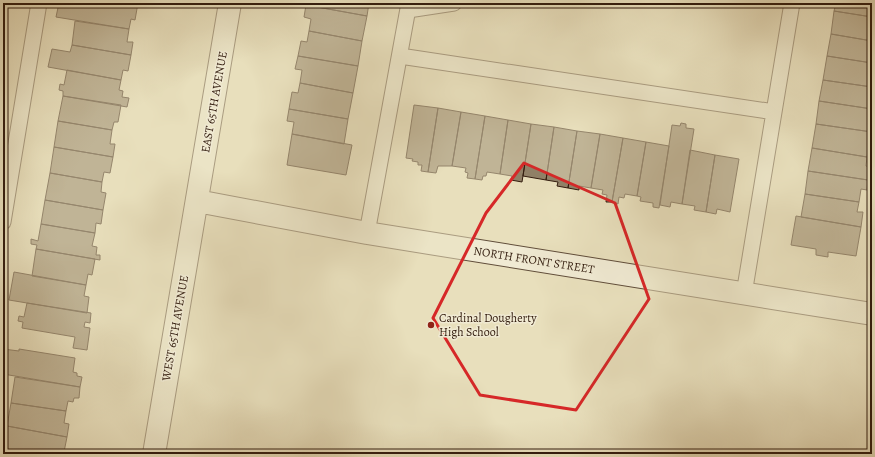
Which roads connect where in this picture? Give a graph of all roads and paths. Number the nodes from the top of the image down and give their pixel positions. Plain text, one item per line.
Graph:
1 (40, 3) edge
2 (230, 3) edge
3 (454, 3) edge
4 (792, 3) edge
5 (409, 7) edge
6 (400, 56) junction
7 (774, 112) junction
8 (197, 201) junction
9 (3, 222) edge
10 (367, 232) junction
11 (744, 294) junction
12 (872, 314) edge
13 (154, 454) edge

1 - 9 lane
2 - 8 street, EAST 65TH AVENUE
3 - 5 lane
4 - 7 lane
5 - 6 lane
6 - 7 lane
6 - 10 lane
7 - 11 lane
8 - 10 street, NORTH FRONT STREET
8 - 13 street, WEST 65TH AVENUE
10 - 11 street, NORTH FRONT STREET
11 - 12 street, NORTH FRONT STREET

